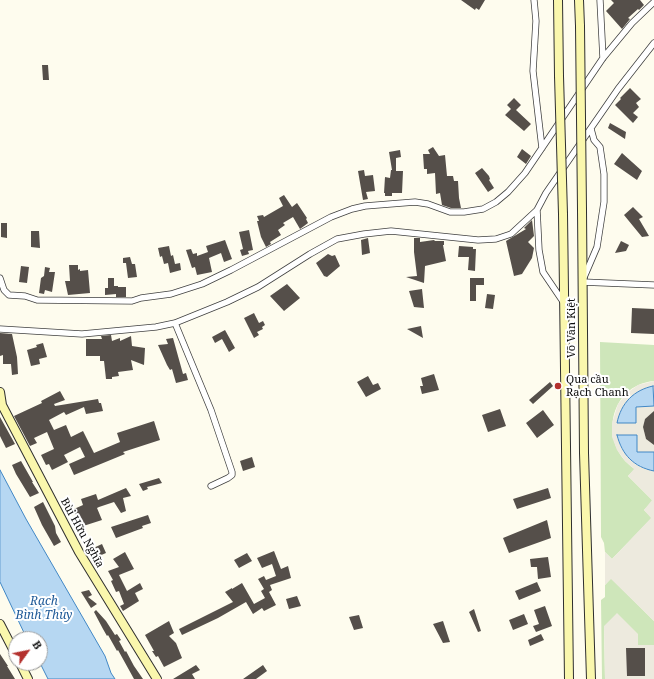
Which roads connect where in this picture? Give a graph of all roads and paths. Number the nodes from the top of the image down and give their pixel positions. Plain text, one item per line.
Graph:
1 (534, 0) edge
2 (558, 0) edge
3 (579, 0) edge
4 (600, 0) edge
5 (654, 2) edge
6 (654, 43) edge
7 (603, 58) junction
8 (591, 129) junction
9 (542, 148) junction
10 (537, 210) junction
11 (0, 278) edge
12 (582, 282) junction
13 (654, 285) edge
14 (564, 304) junction
15 (175, 323) junction
16 (0, 330) edge
17 (0, 392) edge
18 (211, 486) dead end
19 (0, 624) edge
20 (8, 640) edge
21 (157, 679) edge
22 (570, 679) edge
23 (591, 679) edge

1 - 9 street
2 - 14 main road, Võ Văn Kiệt, bridge
3 - 12 main road, Võ Văn Kiệt, bridge
4 - 7 street
5 - 7 street
6 - 8 street
7 - 9 street
8 - 10 street
8 - 12 street
9 - 11 street
10 - 14 street
10 - 15 street
12 - 13 street
12 - 23 main road, Võ Văn Kiệt
14 - 22 main road, Võ Văn Kiệt
15 - 16 street
15 - 18 street
17 - 21 main road, Bùi Hữu Nghĩa
19 - 20 main road

